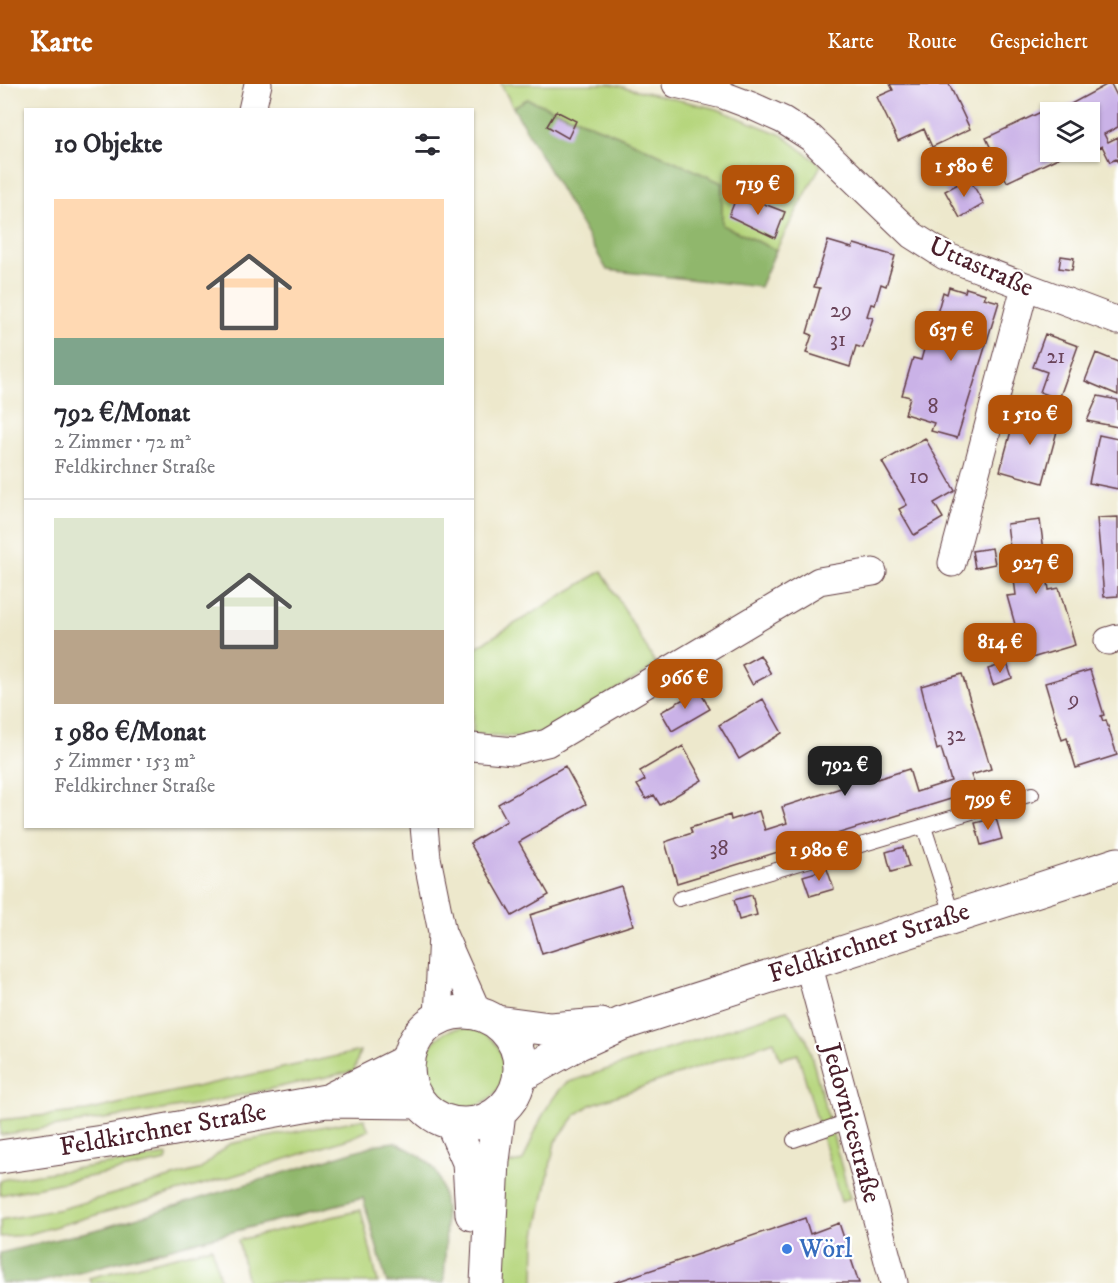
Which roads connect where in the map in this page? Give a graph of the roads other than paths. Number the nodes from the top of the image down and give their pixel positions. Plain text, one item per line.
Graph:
1 (258, 84) edge
2 (676, 84) edge
3 (252, 108) edge
4 (1025, 287) junction
5 (1118, 321) edge
6 (952, 563) dead end
7 (873, 572) dead end
8 (474, 747) edge
9 (1032, 794) dead end
10 (924, 827) junction
11 (424, 828) edge
12 (1118, 864) edge
13 (679, 899) dead end
14 (953, 917) junction
15 (442, 932) junction
16 (808, 963) junction
17 (487, 1017) junction
18 (438, 1018) junction
19 (621, 1024) junction
20 (409, 1060) junction
21 (520, 1077) junction
22 (326, 1101) junction
23 (419, 1102) junction
24 (499, 1112) junction
25 (851, 1120) junction
26 (452, 1123) junction
27 (794, 1140) dead end
28 (0, 1157) edge
29 (470, 1283) edge
30 (487, 1283) edge
31 (894, 1283) edge

1 - 3 street
2 - 4 street, Uttastraße
4 - 5 street, Uttastraße
4 - 6 street
7 - 8 street
9 - 10 lane
10 - 13 lane
10 - 14 lane
11 - 15 street
12 - 14 main road, Feldkirchner Straße
14 - 16 main road, Feldkirchner Straße
15 - 17 street
15 - 18 street
16 - 19 main road, Feldkirchner Straße
16 - 25 street, Jedovnicestraße
17 - 18 main road
17 - 19 main road, Feldkirchner Straße
17 - 21 main road
18 - 20 main road
19 - 21 main road, Feldkirchner Straße
20 - 22 main road, Feldkirchner Straße
20 - 23 main road
21 - 24 main road
22 - 23 main road, Feldkirchner Straße
22 - 28 main road, Feldkirchner Straße
23 - 26 main road
24 - 26 main road
24 - 30 main road
25 - 27 lane
25 - 31 street, Jedovnicestraße
26 - 29 main road

